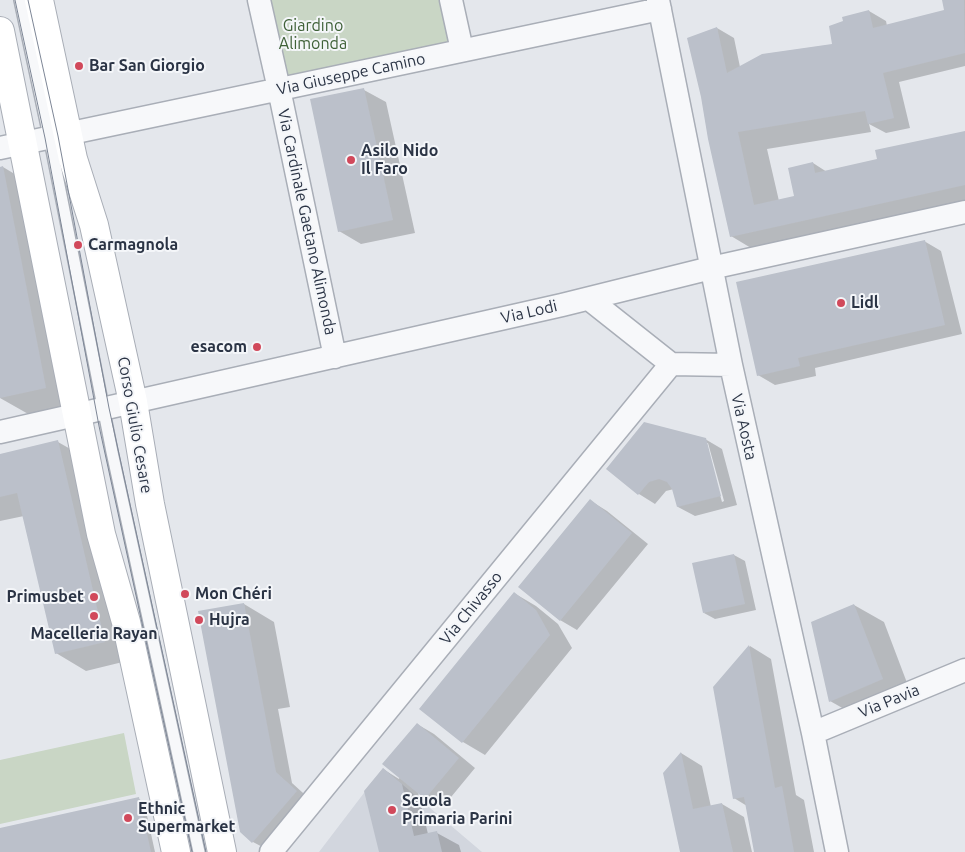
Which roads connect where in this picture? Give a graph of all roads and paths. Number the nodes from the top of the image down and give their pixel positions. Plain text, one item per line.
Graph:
1 (20, 0) edge
2 (39, 0) edge
3 (258, 0) edge
4 (451, 0) edge
5 (658, 4) edge
6 (0, 31) edge
7 (462, 50) junction
8 (279, 89) junction
9 (36, 140) edge
10 (965, 212) edge
11 (711, 268) junction
12 (588, 299) junction
13 (335, 357) junction
14 (671, 364) junction
15 (731, 365) junction
16 (133, 402) junction
17 (91, 412) junction
18 (0, 432) edge
19 (965, 670) edge
20 (813, 733) junction
21 (176, 852) edge
22 (199, 852) edge
23 (222, 852) edge
24 (271, 852) edge
25 (837, 852) edge

1 - 9 lane, Corso Giulio Cesare
2 - 9 street, Corso Giulio Cesare
3 - 8 street, Via Cardinale Gaetano Alimonda
4 - 7 street
5 - 7 street, Via Giuseppe Camino
5 - 11 street, Via Aosta
6 - 9 street, Corso Giulio Cesare
7 - 8 street, Via Giuseppe Camino
8 - 9 street, Via Giuseppe Camino
8 - 13 street, Via Cardinale Gaetano Alimonda
9 - 16 street, Corso Giulio Cesare
9 - 17 street, Corso Giulio Cesare
10 - 11 street, Via Lodi
11 - 12 street, Via Lodi
11 - 15 street, Via Aosta
12 - 13 street, Via Lodi
12 - 14 street
13 - 16 street, Via Lodi
14 - 15 street
14 - 24 street, Via Chivasso
15 - 20 street, Via Aosta
16 - 17 street, Via Lodi
16 - 23 street, Corso Giulio Cesare
17 - 18 street, Via Lodi
17 - 21 street, Corso Giulio Cesare
17 - 22 lane, Corso Giulio Cesare
19 - 20 street, Via Pavia
20 - 25 street, Via Aosta

